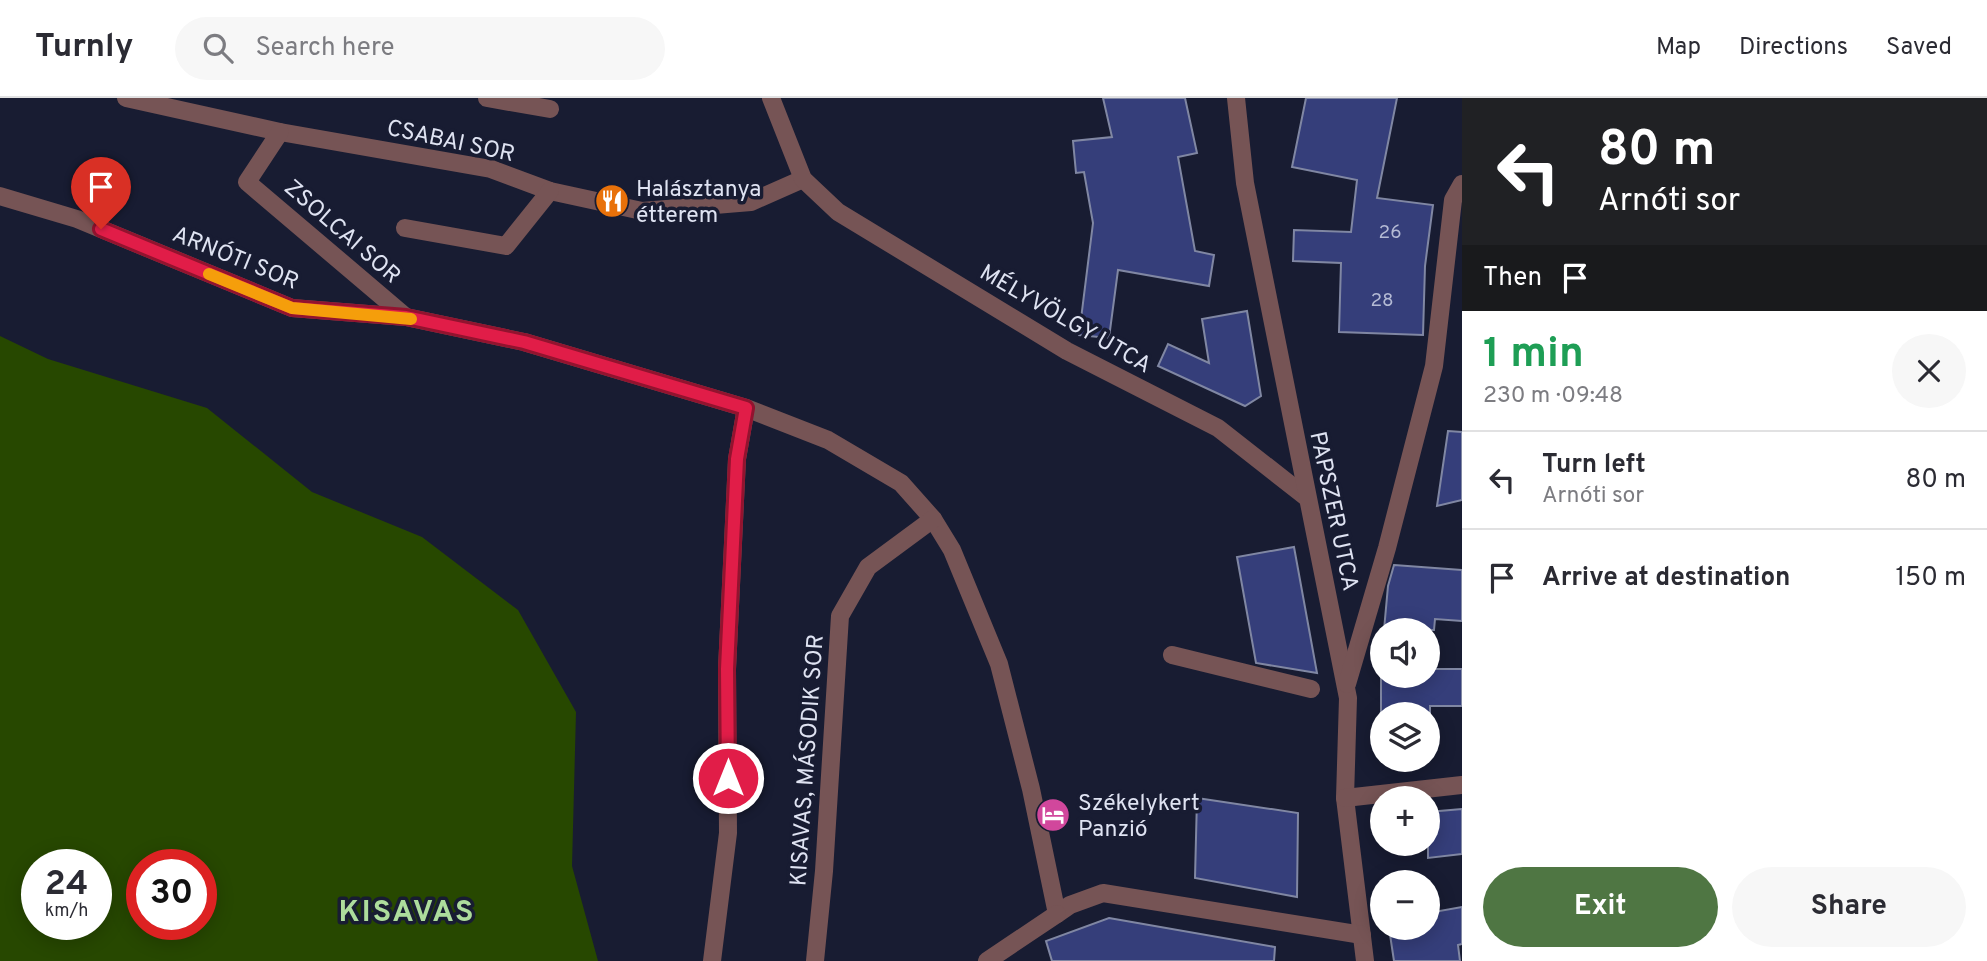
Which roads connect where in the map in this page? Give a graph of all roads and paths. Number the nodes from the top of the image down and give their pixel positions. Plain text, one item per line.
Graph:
1 (126, 98) edge
2 (487, 98) edge
3 (771, 98) edge
4 (1236, 98) edge
5 (550, 109) dead end
6 (280, 132) junction
7 (803, 179) junction
8 (1462, 184) edge
9 (550, 191) junction
10 (0, 196) edge
11 (405, 228) dead end
12 (406, 317) junction
13 (746, 408) junction
14 (1306, 497) junction
15 (933, 519) junction
16 (1172, 655) dead end
17 (1346, 687) junction
18 (1311, 689) dead end
19 (1462, 785) edge
20 (1345, 798) junction
21 (1056, 914) junction
22 (1362, 935) junction
23 (712, 961) edge
24 (815, 961) edge
25 (987, 961) edge
26 (1365, 961) edge

1 - 6 street, CSABAI SOR
2 - 5 street
3 - 7 street
4 - 14 street, PAPSZER UTCA
6 - 9 street, CSABAI SOR
6 - 12 street, ZSOLCAI SOR
7 - 9 street, CSABAI SOR
7 - 14 street, MÉLYVÖLGY UTCA
8 - 17 street
9 - 11 street
10 - 12 street, ARNÓTI SOR
12 - 13 street, ARNÓTI SOR
13 - 15 street, ARNÓTI SOR
13 - 23 street
14 - 17 street, PAPSZER UTCA
15 - 21 street, ARNÓTI SOR
15 - 24 street, KISAVAS, MÁSODIK SOR
16 - 18 street
17 - 20 street, PAPSZER UTCA
19 - 20 street
20 - 22 street, PAPSZER UTCA
21 - 22 street
21 - 25 street
22 - 26 street, PAPSZER UTCA

